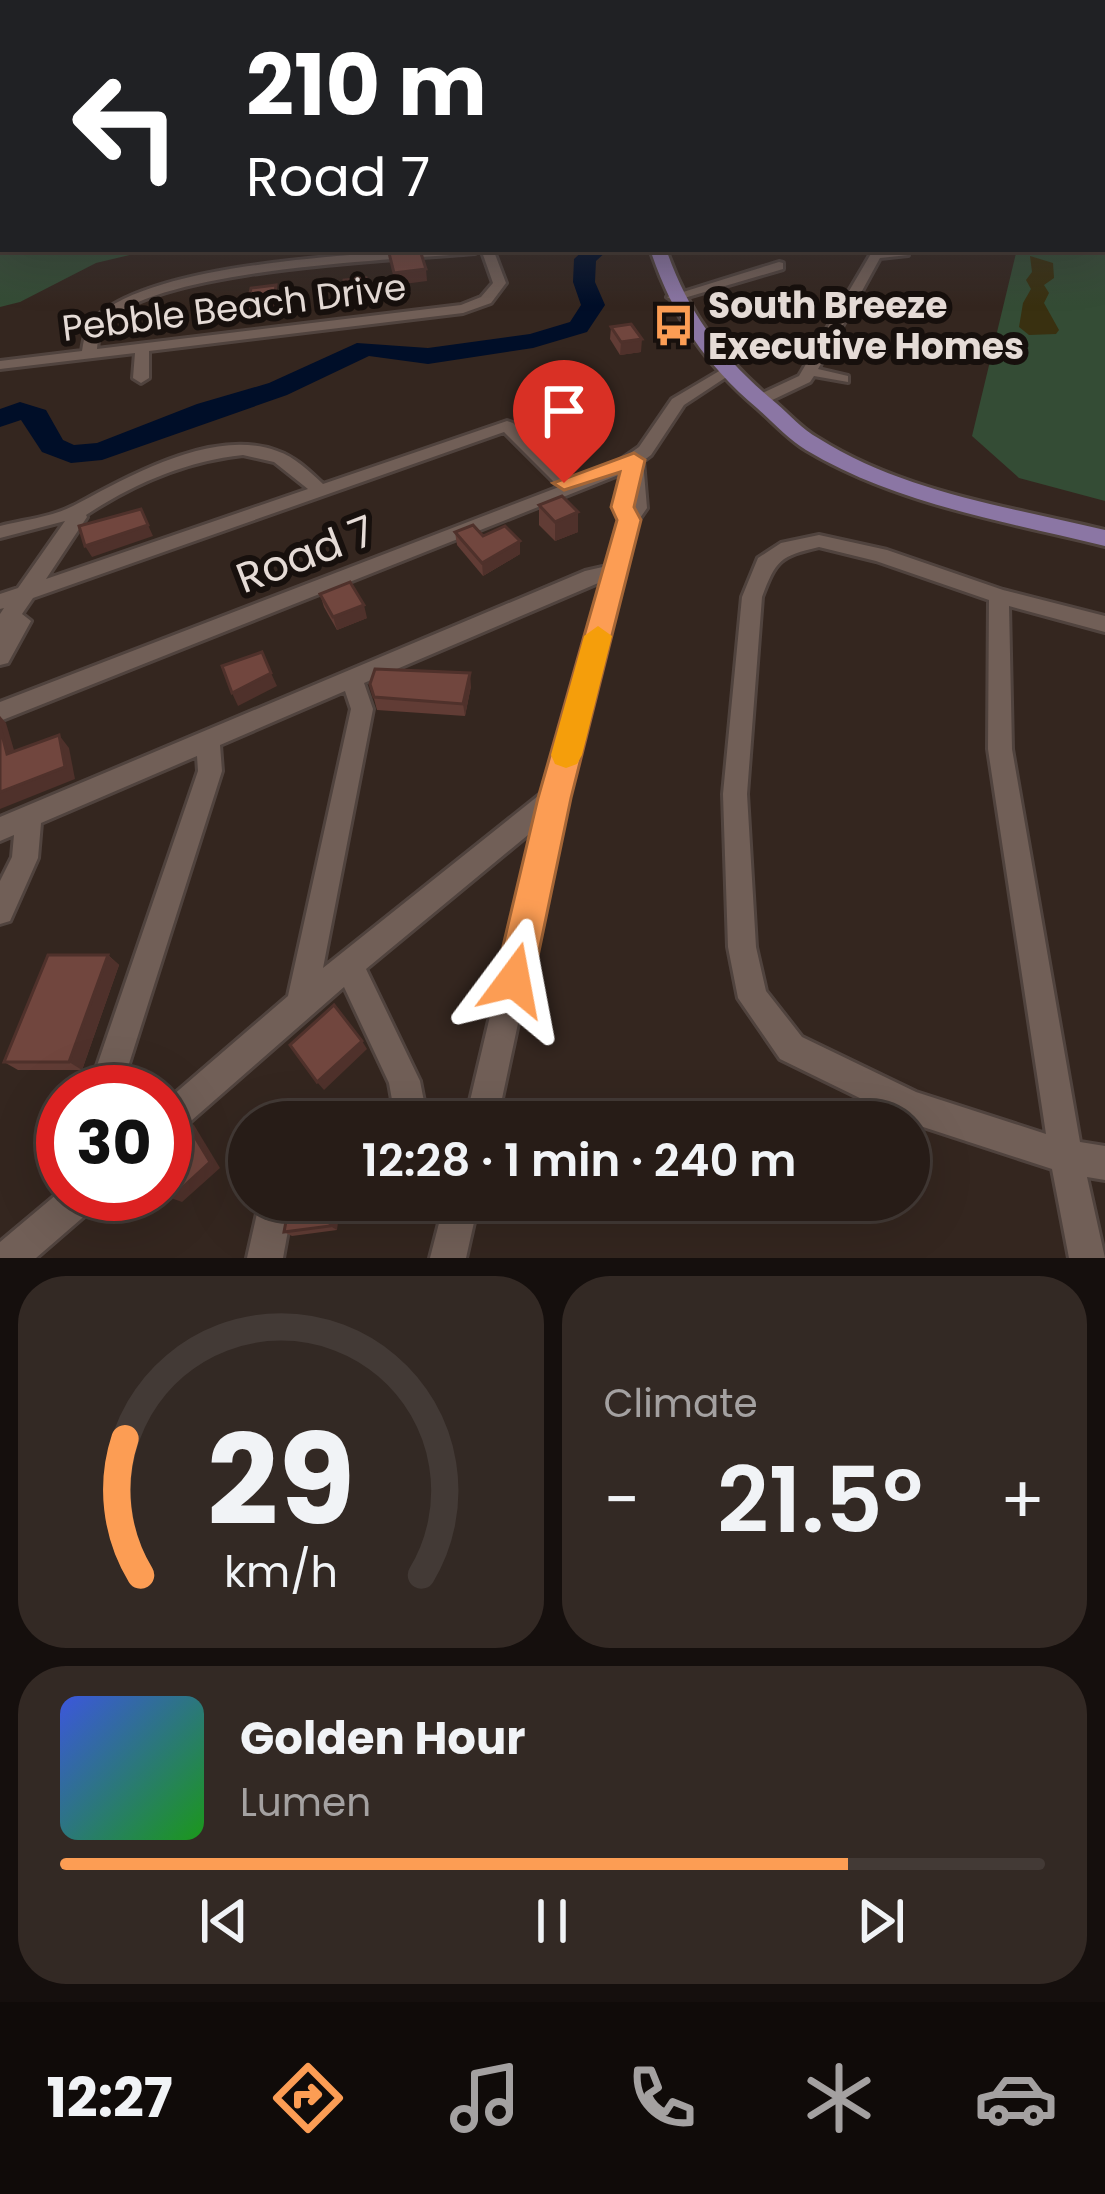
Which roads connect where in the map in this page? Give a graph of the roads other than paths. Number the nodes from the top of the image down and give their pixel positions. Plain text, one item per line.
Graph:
1 (448, 252) edge
2 (488, 252) edge
3 (904, 252) edge
4 (659, 253) edge
5 (778, 266) dead end
6 (674, 297) junction
7 (849, 302) junction
8 (883, 309) dead end
9 (142, 350) junction
10 (88, 355) junction
11 (0, 365) edge
12 (810, 371) junction
13 (730, 375) junction
14 (141, 378) dead end
15 (843, 379) dead end
16 (767, 405) junction
17 (633, 470) junction
18 (890, 471) junction
19 (564, 483) junction
20 (319, 490) junction
21 (75, 513) junction
22 (1105, 522) edge
23 (0, 532) edge
24 (1105, 538) edge
25 (616, 571) junction
26 (27, 593) junction
27 (999, 596) junction
28 (0, 602) edge
29 (1105, 624) edge
30 (0, 630) edge
31 (0, 657) edge
32 (351, 677) junction
33 (0, 702) edge
34 (0, 712) edge
35 (208, 740) junction
36 (554, 798) junction
37 (29, 817) junction
38 (0, 830) edge
39 (0, 911) edge
40 (349, 964) junction
41 (301, 1004) junction
42 (113, 1065) edge
43 (192, 1099) edge
44 (408, 1101) edge
45 (486, 1101) edge
46 (1066, 1157) junction
47 (1105, 1163) edge
48 (50, 1221) edge
49 (272, 1221) edge
50 (457, 1221) edge
51 (9, 1258) edge
52 (265, 1258) edge
53 (448, 1258) edge
54 (1087, 1258) edge

1 - 10 street
2 - 9 street, Pebble Beach Drive
3 - 7 street
4 - 6 main road
5 - 6 street
6 - 13 main road
7 - 8 street
7 - 12 street
9 - 10 street, Pebble Beach Drive
9 - 14 street
10 - 11 street, Pebble Beach Drive
12 - 15 street
12 - 16 street
13 - 16 main road
13 - 17 street, Road 7
16 - 18 main road
17 - 19 street, Road 7
17 - 25 street
17 - 34 street, Road 7
18 - 22 main road
18 - 24 main road
19 - 20 street
19 - 33 street, Road 7
20 - 21 street
20 - 26 street
21 - 23 street
21 - 26 street
25 - 32 street
25 - 36 street
26 - 28 street
26 - 30 street
26 - 31 street
27 - 29 street
27 - 46 street
27 - 46 street
32 - 35 street
32 - 41 street
35 - 37 street
35 - 42 street
36 - 40 street
36 - 45 street
37 - 38 street
37 - 39 street
40 - 41 street
40 - 44 street
41 - 43 street
46 - 47 street
46 - 54 street
48 - 51 street
49 - 52 street
50 - 53 street

